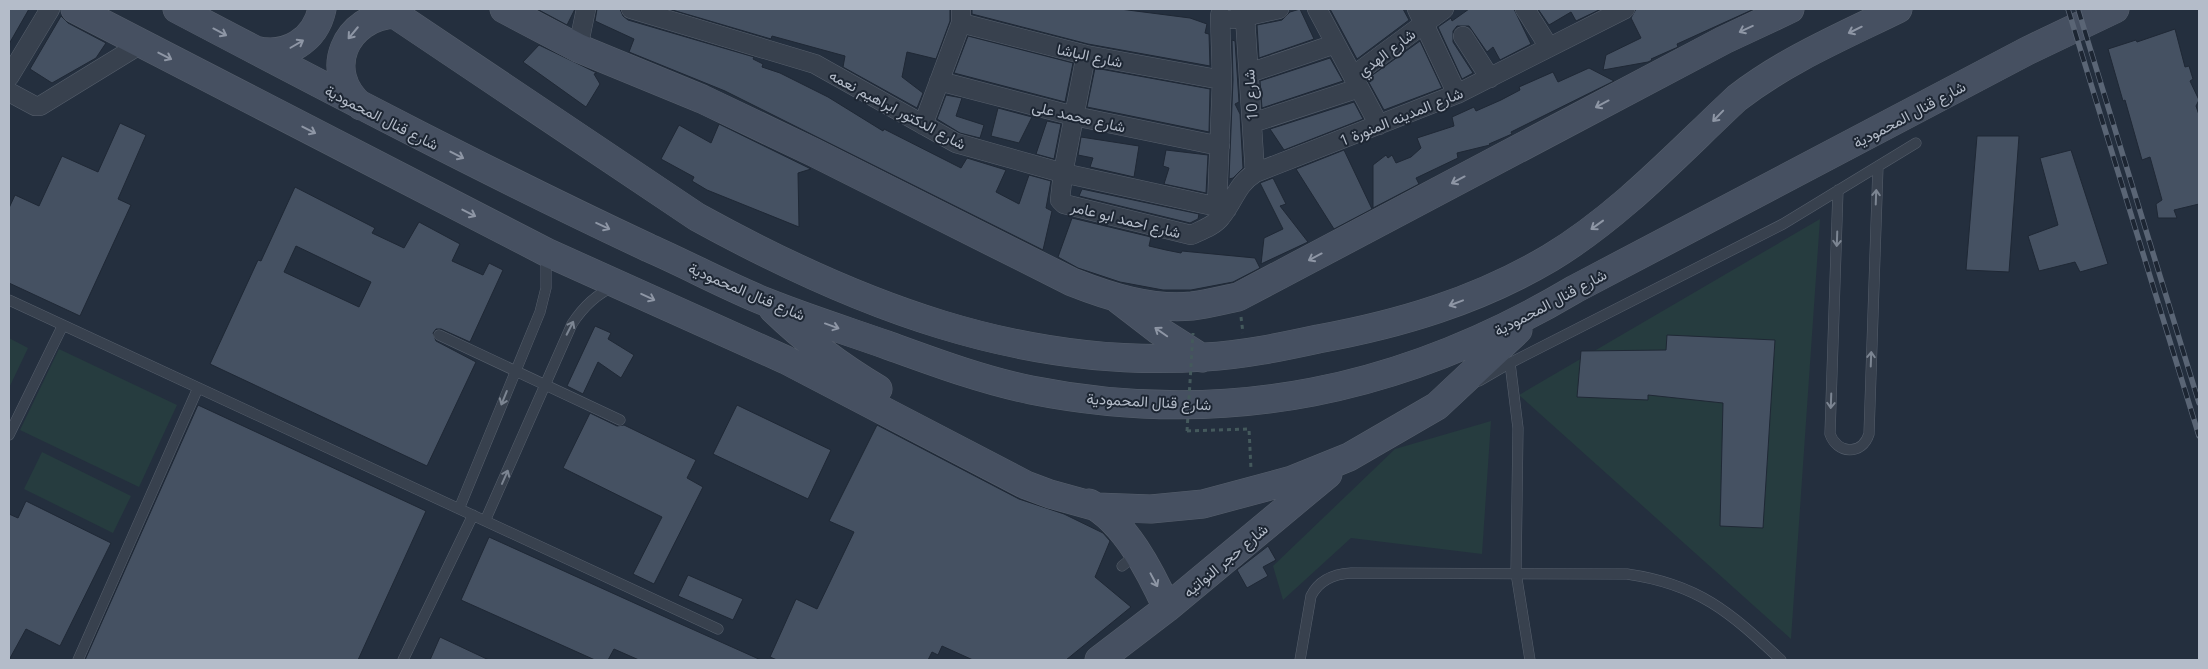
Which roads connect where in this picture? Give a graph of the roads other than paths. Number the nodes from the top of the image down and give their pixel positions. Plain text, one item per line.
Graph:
1 (50, 9) edge
2 (75, 9) edge
3 (177, 9) edge
4 (322, 9) edge
5 (504, 9) edge
6 (586, 9) edge
7 (631, 9) edge
8 (1279, 9) edge
9 (1444, 9) edge
10 (1525, 9) edge
11 (1625, 9) edge
12 (1790, 9) edge
13 (1898, 9) edge
14 (2115, 9) edge
15 (1323, 11) edge
16 (391, 12) edge
17 (1217, 12) edge
18 (1596, 15) edge
19 (961, 16) edge
20 (1420, 16) edge
21 (1245, 17) junction
22 (1463, 36) dead end
23 (141, 44) junction
24 (1335, 44) junction
25 (1549, 47) junction
26 (578, 48) junction
27 (253, 49) junction
28 (1086, 55) junction
29 (1249, 73) junction
30 (9, 77) edge
31 (1490, 78) junction
32 (1222, 80) junction
33 (939, 81) junction
34 (1356, 82) junction
35 (9, 92) edge
36 (1457, 94) junction
37 (363, 108) junction
38 (1074, 116) junction
39 (1252, 123) junction
40 (923, 125) junction
41 (1379, 125) junction
42 (1916, 143) dead end
43 (1220, 146) junction
44 (1878, 166) junction
45 (1063, 173) junction
46 (1255, 173) junction
47 (1838, 190) junction
48 (1222, 208) junction
49 (1191, 234) joint
50 (546, 252) junction
51 (620, 284) junction
52 (1117, 298) junction
53 (9, 300) edge
54 (764, 301) junction
55 (1540, 310) junction
56 (63, 325) junction
57 (439, 335) dead end
58 (1197, 345) junction
59 (1510, 363) junction
60 (515, 371) junction
61 (546, 385) junction
62 (198, 388) junction
63 (1437, 406) junction
64 (620, 420) dead end
65 (9, 435) edge
66 (1349, 458) junction
67 (1097, 507) junction
68 (459, 509) junction
69 (472, 515) junction
70 (485, 521) junction
71 (1516, 574) junction
72 (1167, 608) junction
73 (718, 629) dead end
74 (78, 660) edge
75 (403, 660) edge
76 (1099, 660) edge
77 (1300, 660) edge
78 (1530, 660) edge
79 (1781, 660) edge

1 - 30 street
2 - 23 main road, شارع قنال المحمودية
3 -> 27 main road, شارع قنال المحمودية
27 -> 4 main road
5 - 26 main road
6 - 26 street
7 - 40 street, شارع الدكتور ابراهيم نعمه
8 - 21 street
9 - 20 street, شارع الهدي
10 - 25 street
11 - 18 street, شارع المدينه المنورة 1
12 -> 52 main road
13 -> 58 main road
14 - 55 main road, شارع قنال المحمودية
15 - 24 street
16 -> 37 main road
16 - 58 main road
17 - 21 street
17 - 32 street
18 - 25 street, شارع المدينه المنورة 1
19 - 28 street, شارع الباشا
19 - 33 street
20 - 34 street, شارع الهدي
20 - 36 street
21 - 29 street, شارع 10
22 - 31 street
23 - 35 street
23 -> 50 main road, شارع قنال المحمودية
24 - 29 street
24 - 34 street
25 - 31 street, شارع المدينه المنورة 1
26 - 52 main road
27 - 37 main road, شارع قنال المحمودية
28 - 32 street, شارع الباشا
28 - 38 street, شارع احمد ابو عامر
29 - 39 street, شارع 10
31 - 36 street, شارع المدينه المنورة 1
32 - 43 street
33 - 38 street, شارع محمد على
33 - 40 street
34 - 39 street, شارع الهدي
34 - 41 street
36 - 41 street, شارع المدينه المنورة 1
37 -> 54 main road, شارع قنال المحمودية
38 - 43 street, شارع محمد على
38 - 45 street, شارع احمد ابو عامر
39 - 46 street, شارع 10
40 - 45 street, شارع الدكتور ابراهيم نعمه
41 - 46 street, شارع المدينه المنورة 1
42 - 44 lane, شارع قنال المحمودية
43 - 48 street
44 - 47 lane, شارع قنال المحمودية
47 -> 44 lane
45 - 48 street, شارع الدكتور ابراهيم نعمه
45 - 49 street, شارع احمد ابو عامر
46 - 48 street, شارع المدينه المنورة 1
47 - 59 lane, شارع قنال المحمودية
48 - 49 street, شارع المدينه المنورة 1
50 - 51 main road, شارع قنال المحمودية
50 - 60 lane
61 -> 51 lane
51 -> 67 main road, شارع قنال المحمودية
58 -> 52 main road
53 - 56 lane
54 -> 55 main road, شارع قنال المحمودية
54 - 67 main road
55 - 63 main road
56 - 62 lane
56 - 65 lane
57 - 60 lane
59 - 63 lane, شارع قنال المحمودية
59 - 71 lane
60 - 61 lane
60 -> 68 lane
61 - 64 lane
70 -> 61 lane
62 - 68 lane
62 - 74 lane
63 - 66 main road, شارع قنال المحمودية
66 - 67 main road, شارع قنال المحمودية
66 - 72 main road, شارع حجر النواتيه
67 -> 72 main road
68 - 69 lane
69 - 70 lane
69 - 75 lane
70 - 73 lane
71 - 77 lane
71 - 78 lane
71 - 79 lane
72 - 76 main road, شارع حجر النواتيه

